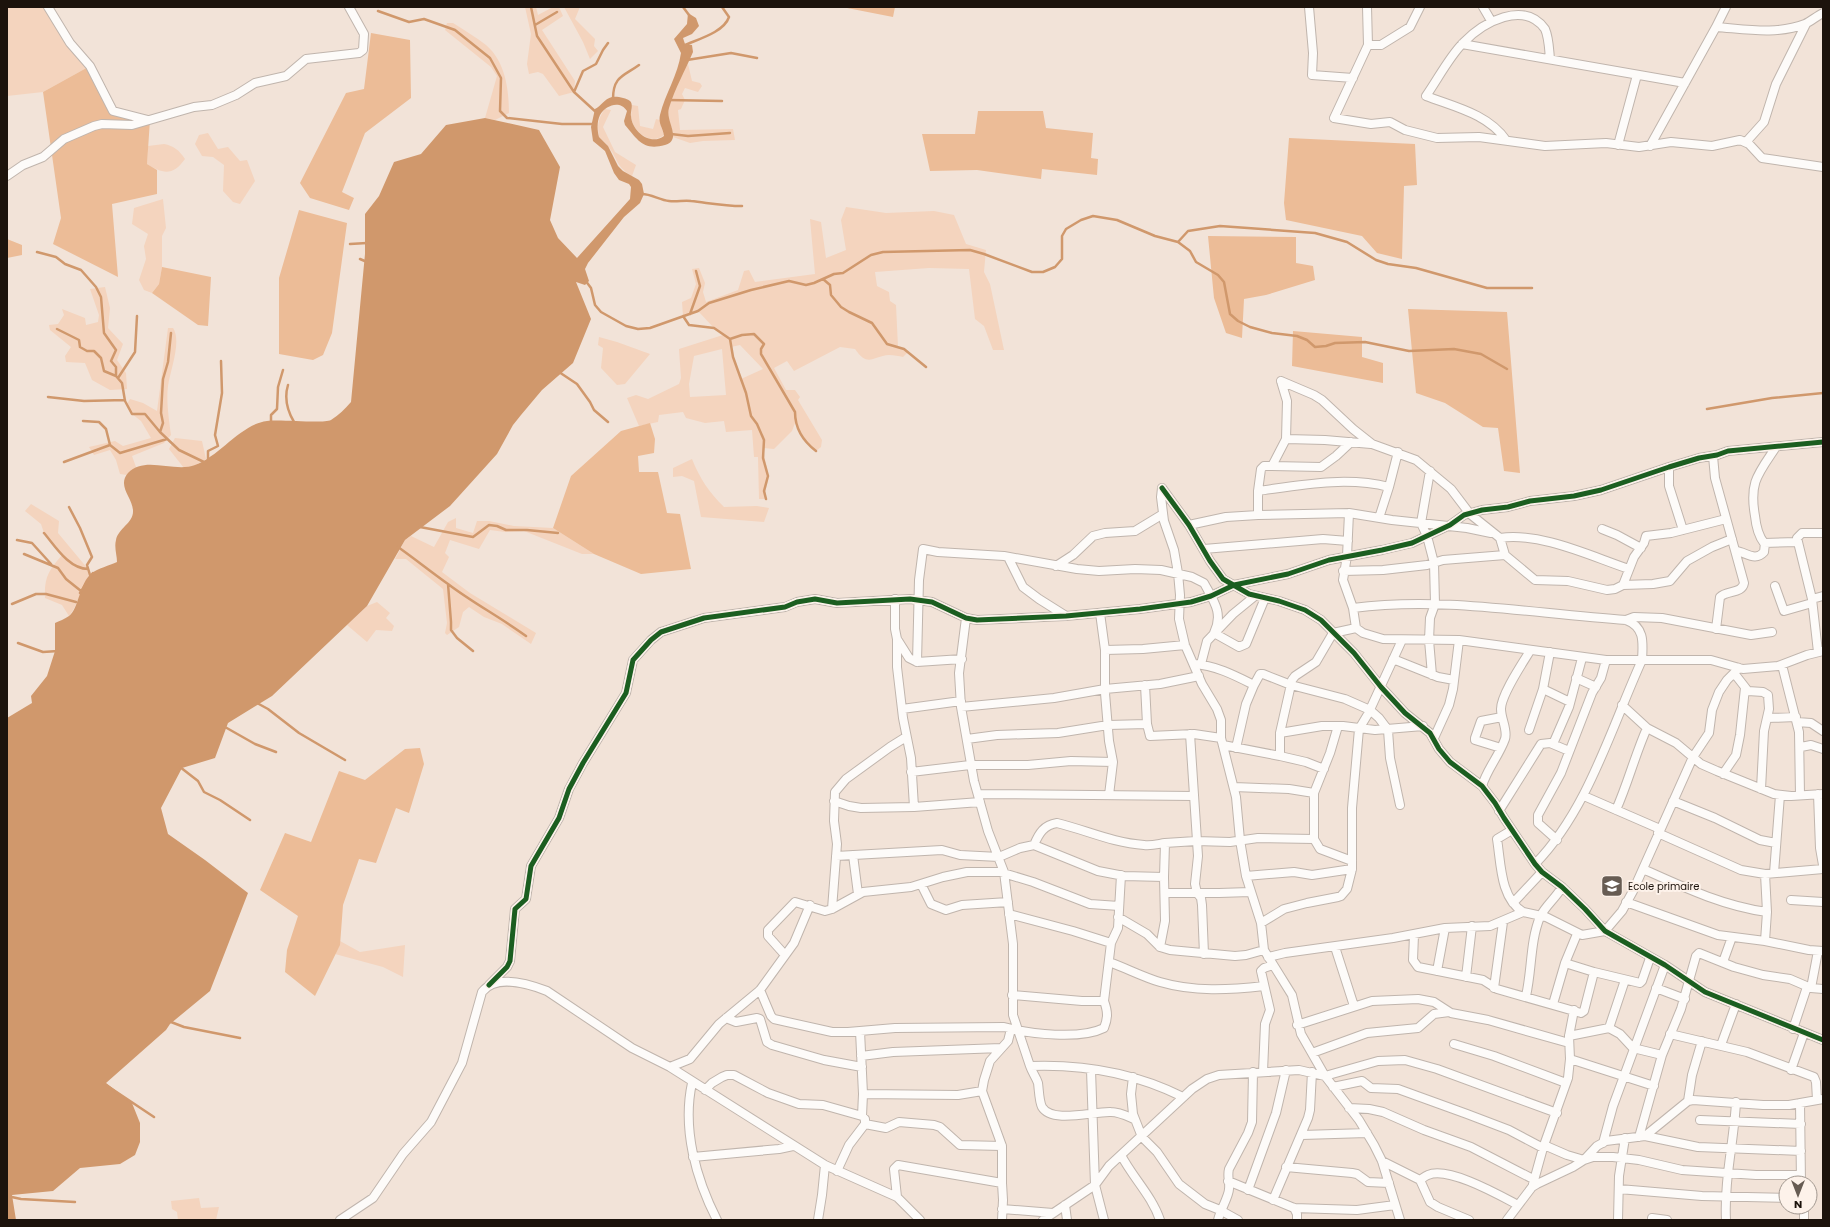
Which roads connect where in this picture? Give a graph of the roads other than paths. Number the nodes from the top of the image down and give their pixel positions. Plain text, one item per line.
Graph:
1 (48, 7) edge
2 (349, 7) edge
3 (1309, 7) edge
4 (1367, 7) edge
5 (1420, 7) edge
6 (1483, 7) edge
7 (1726, 7) edge
8 (1823, 13) edge
9 (1490, 19) junction
10 (1806, 24) junction
11 (1716, 27) junction
12 (1462, 44) junction
13 (1368, 45) junction
14 (1550, 59) junction
15 (1637, 75) junction
16 (1353, 78) junction
17 (1685, 83) junction
18 (150, 120) junction
19 (1506, 140) junction
20 (1746, 142) junction
21 (1618, 145) junction
22 (1650, 146) junction
23 (1823, 167) edge
24 (7, 176) edge
25 (1286, 439) junction
26 (1351, 442) junction
27 (1823, 442) edge
28 (1372, 444) junction
29 (1776, 447) junction
30 (1398, 452) junction
31 (1713, 456) junction
32 (1272, 466) junction
33 (1669, 467) junction
34 (1430, 471) junction
35 (1389, 487) junction
36 (1258, 491) junction
37 (1349, 513) junction
38 (1163, 514) junction
39 (1470, 514) junction
40 (1258, 515) junction
41 (1378, 518) junction
42 (1726, 519) junction
43 (1421, 523) junction
44 (1190, 525) junction
45 (1450, 525) junction
46 (1602, 529) dead end
47 (1683, 530) junction
48 (1823, 534) edge
49 (1428, 536) junction
50 (1498, 536) junction
51 (1732, 538) junction
52 (1348, 541) junction
53 (1797, 542) junction
54 (1765, 543) junction
55 (1640, 548) junction
56 (1204, 549) junction
57 (1736, 551) junction
58 (1505, 555) junction
59 (1347, 556) junction
60 (1008, 557) junction
61 (1434, 563) junction
62 (1056, 566) junction
63 (1630, 569) junction
64 (1344, 571) junction
65 (1178, 573) junction
66 (1623, 585) junction
67 (1234, 586) junction
68 (1775, 586) dead end
69 (1211, 596) junction
70 (1255, 596) junction
71 (1823, 596) edge
72 (1265, 598) junction
73 (895, 599) junction
74 (918, 600) junction
75 (1812, 601) junction
76 (1179, 603) junction
77 (1435, 604) junction
78 (1352, 608) junction
79 (1100, 613) junction
80 (1066, 616) junction
81 (966, 618) junction
82 (1626, 620) junction
83 (1356, 628) junction
84 (1716, 629) junction
85 (1772, 632) dead end
86 (1214, 633) junction
87 (1333, 633) junction
88 (898, 639) junction
89 (1402, 640) junction
90 (1429, 640) junction
91 (1459, 640) junction
92 (1185, 645) junction
93 (1105, 650) junction
94 (1530, 651) junction
95 (1821, 651) edge
96 (1550, 652) junction
97 (1582, 658) junction
98 (962, 659) junction
99 (1393, 659) junction
100 (1606, 660) junction
101 (1642, 660) junction
102 (917, 662) junction
103 (1197, 664) junction
104 (1782, 665) junction
105 (1736, 670) junction
106 (1432, 675) junction
107 (1199, 676) junction
108 (1576, 678) junction
109 (1454, 680) junction
110 (1145, 685) junction
111 (1254, 685) junction
112 (1291, 685) junction
113 (1380, 687) junction
114 (1596, 687) junction
115 (1105, 688) junction
116 (1745, 688) junction
117 (1543, 689) junction
118 (1570, 702) junction
119 (961, 704) junction
120 (1622, 705) junction
121 (902, 709) junction
122 (1370, 710) junction
123 (1502, 717) junction
124 (1768, 718) junction
125 (1796, 720) junction
126 (1147, 724) junction
127 (1108, 725) junction
128 (1338, 726) junction
129 (1423, 726) junction
130 (1647, 728) junction
131 (1359, 729) junction
132 (1388, 730) junction
133 (1529, 730) dead end
134 (1823, 731) edge
135 (1280, 733) junction
136 (1190, 734) junction
137 (906, 737) junction
138 (1434, 738) junction
139 (967, 739) junction
140 (1222, 742) junction
141 (1553, 744) junction
142 (1801, 747) junction
143 (1236, 748) junction
144 (1501, 748) junction
145 (1823, 749) edge
146 (1569, 751) junction
147 (1280, 756) junction
148 (1693, 757) junction
149 (1113, 762) junction
150 (970, 765) junction
151 (1324, 769) junction
152 (911, 772) junction
153 (1723, 774) junction
154 (1482, 786) junction
155 (1234, 787) junction
156 (1761, 789) junction
157 (1314, 793) junction
158 (1820, 794) edge
159 (1110, 795) junction
160 (1780, 795) junction
161 (1800, 795) junction
162 (1194, 796) junction
163 (1584, 796) junction
164 (979, 798) junction
165 (834, 801) junction
166 (1672, 801) junction
167 (1400, 805) dead end
168 (914, 807) junction
169 (1616, 810) junction
170 (1499, 811) junction
171 (1512, 830) junction
172 (1659, 831) junction
173 (1314, 839) junction
174 (1240, 840) junction
175 (1557, 840) junction
176 (1196, 841) junction
177 (1166, 843) junction
178 (1776, 843) junction
179 (1034, 845) junction
180 (853, 855) junction
181 (836, 856) junction
182 (999, 858) junction
183 (1535, 864) junction
184 (1352, 865) junction
185 (1823, 865) edge
186 (1643, 869) junction
187 (1823, 869) edge
188 (1004, 872) junction
189 (1542, 872) junction
190 (1770, 873) junction
191 (1121, 875) junction
192 (1246, 876) junction
193 (1164, 877) junction
194 (921, 884) junction
195 (1562, 888) junction
196 (1250, 892) junction
197 (1165, 893) junction
198 (1197, 893) junction
199 (858, 894) junction
200 (1791, 900) dead end
201 (1008, 902) junction
202 (1626, 902) junction
203 (1823, 902) edge
204 (1513, 903) junction
205 (810, 905) junction
206 (1119, 906) junction
207 (832, 909) junction
208 (1523, 912) junction
209 (1767, 912) junction
210 (1009, 914) junction
211 (1541, 916) junction
212 (1118, 917) junction
213 (1503, 922) junction
214 (1260, 923) junction
215 (1472, 926) junction
216 (1445, 928) junction
217 (1605, 931) junction
218 (1578, 934) junction
219 (1414, 935) junction
220 (1732, 937) junction
221 (1765, 941) junction
222 (1111, 943) junction
223 (1335, 947) junction
224 (1160, 948) junction
225 (1820, 951) edge
226 (1204, 954) junction
227 (1266, 954) junction
228 (786, 955) junction
229 (1650, 958) junction
230 (1109, 962) junction
231 (1723, 962) junction
232 (1565, 963) junction
233 (1273, 965) junction
234 (1665, 965) junction
235 (1437, 971) junction
236 (1594, 972) junction
237 (1466, 977) junction
238 (1625, 980) junction
239 (1690, 981) junction
240 (489, 985) junction
241 (1264, 986) junction
242 (1809, 987) junction
243 (1494, 988) junction
244 (1656, 988) junction
245 (1823, 989) edge
246 (760, 990) junction
247 (1012, 995) junction
248 (1526, 996) junction
249 (1685, 999) junction
250 (1104, 1002) junction
251 (1553, 1004) junction
252 (1736, 1004) junction
253 (1354, 1006) junction
254 (1574, 1010) junction
255 (1451, 1013) junction
256 (726, 1018) junction
257 (1297, 1025) junction
258 (1609, 1028) junction
259 (1793, 1029) junction
260 (1015, 1030) junction
261 (860, 1031) junction
262 (1804, 1033) junction
263 (1670, 1034) junction
264 (1569, 1040) junction
265 (1823, 1040) edge
266 (1702, 1041) junction
267 (1454, 1044) dead end
268 (1721, 1045) junction
269 (1001, 1048) junction
270 (1633, 1048) junction
271 (1312, 1053) junction
272 (1662, 1055) junction
273 (861, 1056) junction
274 (1570, 1059) junction
275 (1030, 1066) junction
276 (862, 1067) junction
277 (670, 1068) junction
278 (1091, 1070) junction
279 (1286, 1070) junction
280 (1791, 1070) junction
281 (1253, 1072) junction
282 (1263, 1072) junction
283 (1312, 1072) junction
284 (1624, 1075) junction
285 (1325, 1076) junction
286 (1133, 1077) junction
287 (692, 1083) junction
288 (1566, 1083) junction
289 (1654, 1086) junction
290 (1333, 1087) junction
291 (705, 1090) junction
292 (982, 1092) junction
293 (864, 1094) junction
294 (1183, 1098) junction
295 (1820, 1099) edge
296 (1688, 1101) junction
297 (1736, 1102) junction
298 (1800, 1103) junction
299 (1349, 1108) junction
300 (1094, 1112) junction
301 (1557, 1113) junction
302 (862, 1116) junction
303 (1134, 1119) junction
304 (1700, 1120) dead end
305 (1735, 1122) junction
306 (865, 1124) junction
307 (1801, 1124) junction
308 (1367, 1134) junction
309 (1302, 1135) junction
310 (1642, 1136) junction
311 (1142, 1137) junction
312 (1625, 1138) junction
313 (1603, 1143) junction
314 (793, 1146) junction
315 (1002, 1146) junction
316 (1544, 1146) junction
317 (1731, 1148) junction
318 (1801, 1151) junction
319 (1121, 1156) junction
320 (693, 1157) junction
321 (1622, 1158) junction
322 (1584, 1160) junction
323 (1382, 1161) junction
324 (825, 1165) junction
325 (1286, 1167) junction
326 (837, 1171) junction
327 (1728, 1172) junction
328 (1801, 1175) edge
329 (1778, 1177) edge
330 (1420, 1180) junction
331 (1228, 1181) junction
332 (1002, 1183) junction
333 (1389, 1183) junction
334 (1533, 1183) junction
335 (1095, 1186) junction
336 (1619, 1189) junction
337 (1248, 1190) junction
338 (897, 1197) junction
339 (1726, 1198) junction
340 (1778, 1198) edge
341 (1273, 1200) junction
342 (1065, 1205) junction
343 (1395, 1205) junction
344 (1518, 1205) junction
345 (1294, 1208) junction
346 (1002, 1209) junction
347 (1220, 1210) junction
348 (1053, 1212) junction
349 (1652, 1218) dead end
350 (340, 1220) edge
351 (718, 1220) edge
352 (818, 1220) edge
353 (920, 1220) edge
354 (1002, 1220) edge
355 (1043, 1220) edge
356 (1067, 1220) edge
357 (1104, 1220) edge
358 (1160, 1220) edge
359 (1218, 1220) edge
360 (1238, 1220) edge
361 (1297, 1220) edge
362 (1400, 1220) edge
363 (1469, 1220) edge
364 (1506, 1220) edge
365 (1618, 1220) edge
366 (1666, 1220) edge
367 (1726, 1220) edge

1 - 18 street
2 - 18 street
3 - 16 street
4 - 13 street
5 - 13 street
6 - 9 street
7 - 11 street
8 - 10 street
9 - 12 street
9 - 14 street
10 - 11 street
10 - 20 street
11 - 17 street
12 - 14 street
12 - 19 street
13 - 16 street
14 - 15 street
15 - 17 street
15 - 21 street
16 - 19 street
17 - 22 street
18 - 24 street
19 - 21 street
20 - 22 street
20 - 23 street
21 - 22 street
25 - 26 street
25 - 28 street
25 - 32 street
26 - 28 street
26 - 32 street
27 - 29 street
28 - 30 street
29 - 31 street
29 - 54 street
30 - 34 street
30 - 35 street
31 - 33 street
31 - 42 street
32 - 36 street
33 - 39 street
33 - 47 street
34 - 39 street
34 - 43 street
35 - 36 street
35 - 41 street
36 - 40 street
37 - 40 street
37 - 41 street
37 - 52 street
38 - 44 street
38 - 62 street
38 - 65 street
39 - 45 street
39 - 50 street
40 - 44 street
41 - 43 street
42 - 47 street
42 - 51 street
43 - 45 street
43 - 49 street
44 - 56 street
45 - 49 street
45 - 50 street
46 - 55 street
47 - 55 street
48 - 53 street
49 - 59 street
49 - 61 street
50 - 58 street
50 - 63 street
51 - 57 street
51 - 66 street
52 - 56 street
52 - 59 street
53 - 54 street
53 - 75 street
54 - 57 street
55 - 63 street
56 - 67 street
57 - 84 street
58 - 61 street
58 - 66 street
59 - 64 street
59 - 67 street
60 - 62 street
60 - 74 street
60 - 80 street
61 - 64 street
61 - 77 street
62 - 65 street
63 - 66 street
64 - 78 street
65 - 69 street
65 - 76 street
67 - 69 street
67 - 70 street
68 - 75 street
69 - 76 street
69 - 86 street
70 - 72 street
70 - 86 street
71 - 75 street
72 - 86 street
72 - 87 street
73 - 74 street
73 - 88 street
73 - 240 street
74 - 81 street
74 - 102 street
75 - 95 street
76 - 79 street
76 - 92 street
77 - 78 street
77 - 82 street
77 - 90 street
78 - 83 street
79 - 80 street
79 - 93 street
80 - 81 street
81 - 98 street
82 - 84 street
82 - 101 street
83 - 87 street
83 - 89 street
84 - 85 street
86 - 103 street
87 - 112 street
87 - 113 street
88 - 102 street
88 - 121 street
89 - 90 street
89 - 99 street
90 - 91 street
90 - 106 street
91 - 94 street
91 - 109 street
92 - 93 street
92 - 103 street
93 - 115 street
94 - 96 street
94 - 123 street
95 - 104 street
96 - 97 street
96 - 117 street
97 - 100 street
97 - 108 street
98 - 102 street
98 - 119 street
99 - 106 street
99 - 113 street
100 - 101 street
100 - 114 street
101 - 105 street
101 - 120 street
103 - 107 street
103 - 111 street
104 - 105 street
104 - 125 street
105 - 116 street
105 - 148 street
106 - 109 street
107 - 110 street
107 - 140 street
108 - 114 street
108 - 118 street
109 - 138 street
110 - 115 street
110 - 126 street
111 - 112 street
111 - 143 street
112 - 122 street
112 - 135 street
113 - 122 street
113 - 129 street
114 - 146 street
115 - 119 street
115 - 127 street
116 - 124 street
116 - 153 street
117 - 118 street
117 - 133 street
118 - 141 street
119 - 121 street
119 - 139 street
120 - 130 street
120 - 163 street
121 - 137 street
122 - 131 street
122 - 132 street
123 - 144 street
123 - 144 street
124 - 125 street
124 - 156 street
125 - 134 street
125 - 142 street
126 - 127 street
126 - 136 street
127 - 139 street
127 - 149 street
128 - 131 street
128 - 135 street
128 - 151 street
129 - 132 street
129 - 138 street
130 - 148 street
130 - 169 street
131 - 132 street
131 - 184 street
132 - 167 street
135 - 147 street
136 - 140 street
136 - 162 street
137 - 152 street
137 - 165 street
138 - 154 street
139 - 150 street
140 - 143 street
140 - 155 street
141 - 146 street
141 - 170 street
142 - 145 street
142 - 161 street
143 - 147 street
144 - 154 street
146 - 175 street
147 - 151 street
148 - 153 street
148 - 166 street
149 - 150 street
149 - 159 street
150 - 152 street
150 - 164 street
151 - 157 street
152 - 168 street
153 - 156 street
154 - 170 street
155 - 157 street
155 - 174 street
156 - 160 street
157 - 173 street
158 - 161 street
158 - 185 street
159 - 162 street
159 - 164 street
160 - 161 street
160 - 178 street
162 - 176 street
163 - 169 street
163 - 175 street
164 - 168 street
164 - 182 street
165 - 168 street
165 - 181 street
166 - 172 street
166 - 178 street
169 - 172 street
170 - 171 street
171 - 183 street
171 - 204 street
172 - 186 street
172 - 190 street
173 - 174 street
173 - 184 street
174 - 176 street
174 - 192 street
175 - 183 street
176 - 177 street
176 - 198 street
177 - 179 street
177 - 193 street
178 - 190 street
179 - 182 street
179 - 191 street
180 - 181 street
180 - 182 street
180 - 199 street
181 - 207 street
182 - 188 street
183 - 189 street
184 - 192 street
184 - 214 street
186 - 202 street
186 - 209 street
187 - 190 street
188 - 194 street
188 - 201 street
188 - 206 street
189 - 195 street
189 - 204 street
190 - 209 street
191 - 193 street
191 - 206 street
192 - 196 street
193 - 197 street
194 - 199 street
194 - 201 street
195 - 211 street
195 - 217 street
196 - 198 street
196 - 214 street
197 - 198 street
197 - 224 street
198 - 226 street
199 - 207 street
200 - 203 street
201 - 210 street
202 - 217 street
202 - 220 street
204 - 208 street
205 - 207 street
205 - 228 street
205 - 228 street
206 - 212 street
208 - 211 street
208 - 213 street
209 - 221 street
210 - 222 street
210 - 247 street
211 - 218 street
211 - 248 street
212 - 222 street
212 - 224 street
213 - 215 street
213 - 243 street
214 - 227 street
215 - 216 street
215 - 237 street
216 - 219 street
216 - 235 street
217 - 218 street
217 - 229 street
218 - 232 street
219 - 223 street
219 - 235 street
220 - 221 street
220 - 231 street
221 - 225 street
222 - 230 street
223 - 227 street
223 - 253 street
224 - 226 street
225 - 242 street
226 - 227 street
227 - 233 street
228 - 246 street
229 - 234 street
229 - 238 street
230 - 241 street
230 - 250 street
231 - 239 street
231 - 242 street
232 - 236 street
232 - 251 street
233 - 241 street
233 - 257 street
234 - 239 street
234 - 244 street
235 - 237 street
236 - 238 street
236 - 254 street
237 - 243 street
238 - 258 street
239 - 249 street
239 - 252 street
240 - 277 street
240 - 350 street
241 - 282 street
242 - 245 street
242 - 259 street
243 - 248 street
244 - 249 street
244 - 270 street
246 - 256 street
246 - 261 street
247 - 250 street
247 - 260 street
248 - 251 street
249 - 263 street
250 - 260 street
251 - 254 street
252 - 259 street
252 - 268 street
253 - 255 street
253 - 257 street
254 - 264 street
255 - 264 street
255 - 271 street
256 - 276 street
256 - 277 street
257 - 271 street
258 - 264 street
258 - 270 street
259 - 262 street
260 - 261 street
260 - 269 street
260 - 275 street
261 - 273 street
262 - 265 street
262 - 280 street
263 - 266 street
263 - 272 street
264 - 274 street
266 - 268 street
266 - 296 street
267 - 288 street
268 - 280 street
269 - 273 street
269 - 292 street
270 - 272 street
270 - 284 street
271 - 285 street
272 - 289 street
273 - 276 street
274 - 284 street
274 - 288 street
275 - 278 street
275 - 300 street
276 - 293 street
277 - 287 street
278 - 286 street
278 - 300 street
279 - 282 street
279 - 283 street
279 - 337 street
280 - 295 street
281 - 282 street
281 - 294 street
281 - 331 street
283 - 285 street
283 - 309 street
284 - 289 street
284 - 313 street
285 - 290 street
285 - 301 street
286 - 294 street
286 - 303 street
287 - 291 street
287 - 320 street
288 - 301 street
289 - 310 street
290 - 299 street
290 - 316 street
291 - 302 street
291 - 314 street
292 - 293 street
292 - 315 street
293 - 302 street
294 - 311 street
295 - 298 street
296 - 297 street
296 - 310 street
297 - 298 street
297 - 305 street
298 - 307 street
299 - 308 street
299 - 334 street
300 - 303 street
300 - 335 street
301 - 316 street
302 - 306 street
303 - 311 street
304 - 305 street
305 - 307 street
305 - 317 street
306 - 315 street
306 - 326 street
307 - 318 street
308 - 309 street
308 - 323 street
309 - 325 street
310 - 312 street
310 - 317 street
311 - 319 street
311 - 347 street
312 - 313 street
312 - 321 street
313 - 322 street
314 - 320 street
314 - 324 street
315 - 332 street
316 - 322 street
316 - 334 street
317 - 318 street
317 - 327 street
318 - 328 street
319 - 335 street
319 - 358 street
320 - 351 street
321 - 322 street
321 - 327 street
321 - 336 street
322 - 334 street
323 - 330 street
323 - 333 street
324 - 326 street
324 - 352 street
325 - 333 street
325 - 341 street
326 - 338 street
327 - 329 street
327 - 339 street
330 - 344 street
330 - 363 street
331 - 337 street
331 - 347 street
332 - 338 street
332 - 346 street
333 - 343 street
334 - 344 street
335 - 342 street
335 - 357 street
336 - 339 street
336 - 365 street
337 - 341 street
338 - 353 street
339 - 340 street
339 - 367 street
341 - 345 street
342 - 348 street
342 - 356 street
343 - 345 street
343 - 362 street
344 - 364 street
345 - 361 street
346 - 348 street
346 - 354 street
347 - 359 street
347 - 360 street
348 - 355 street
349 - 366 street

